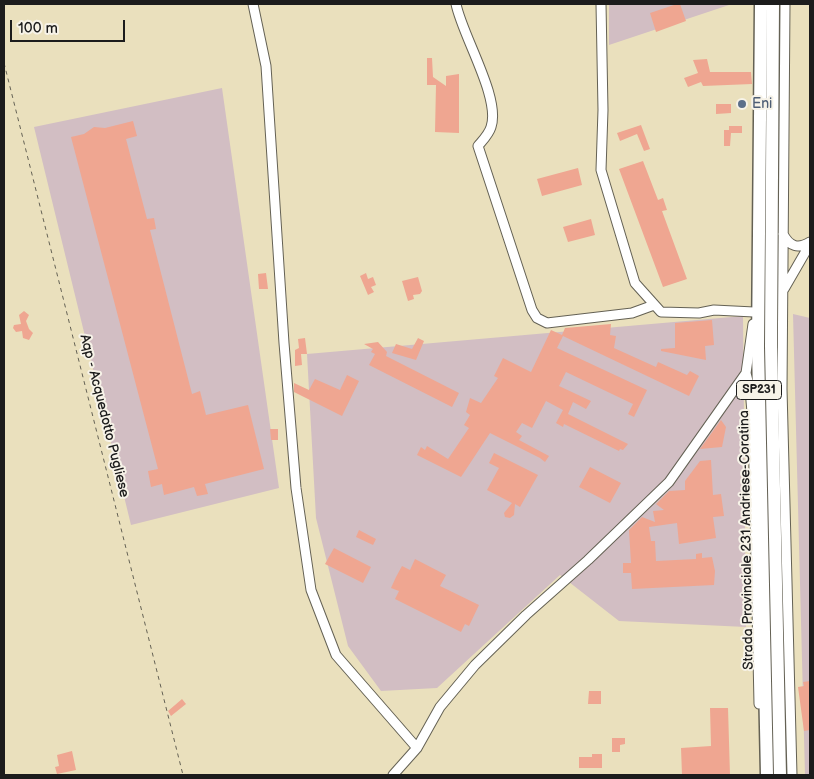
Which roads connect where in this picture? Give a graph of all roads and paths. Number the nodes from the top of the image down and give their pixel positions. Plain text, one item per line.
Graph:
1 (253, 4) edge
2 (456, 4) edge
3 (601, 4) edge
4 (761, 4) edge
5 (773, 4) edge
6 (784, 4) edge
7 (4, 63) edge
8 (782, 234) junction
9 (810, 243) edge
10 (758, 256) junction
11 (784, 289) junction
12 (654, 305) junction
13 (754, 312) junction
14 (746, 372) junction
15 (416, 748) junction
16 (183, 775) edge
17 (393, 775) edge
18 (761, 775) edge
19 (767, 775) edge
20 (780, 775) edge
21 (792, 775) edge

1 - 15 street
2 - 12 street
3 - 12 street
4 - 10 highway, Strada Provinciale 231 Andriese-Coratina / SP231
5 - 20 highway, Strada Provinciale 231 Andriese-Coratina / SP231
6 - 8 street, SP231
7 - 16 path, Aqp - Acquedotto Pugliese
8 - 9 street
8 - 11 street, SP231
9 - 11 street
10 - 13 street
10 - 19 highway, Strada Provinciale 231 Andriese-Coratina / SP231
11 - 21 street, SP231
12 - 13 street
13 - 14 street
14 - 15 street
14 - 18 street
15 - 17 street

